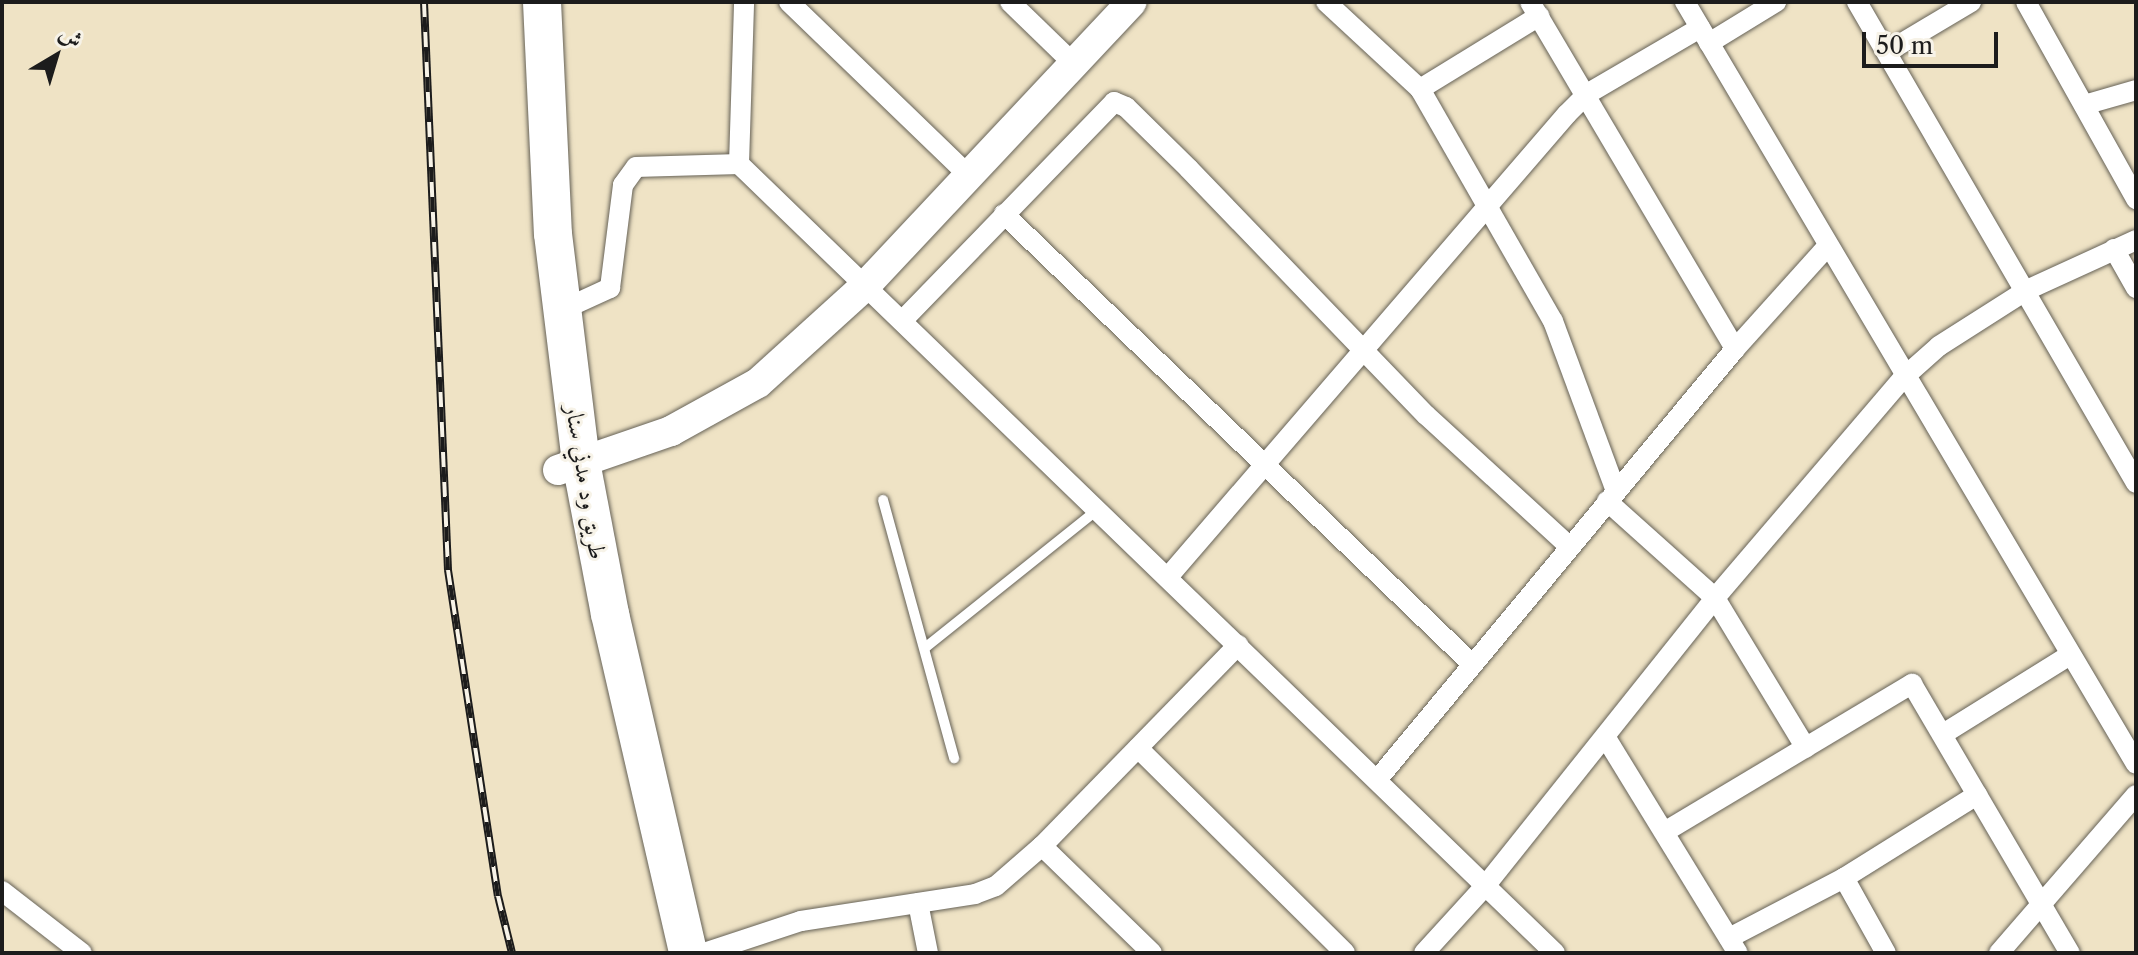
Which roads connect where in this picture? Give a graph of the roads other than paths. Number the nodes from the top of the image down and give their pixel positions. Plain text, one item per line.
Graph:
1 (521, 2) edge
2 (542, 2) edge
3 (744, 2) edge
4 (789, 2) edge
5 (1010, 2) edge
6 (1132, 2) edge
7 (1326, 2) edge
8 (1685, 2) edge
9 (1776, 2) edge
10 (1857, 2) edge
11 (1971, 2) edge
12 (2026, 2) edge
13 (1535, 9) edge
14 (1704, 35) junction
15 (1887, 52) junction
16 (1073, 63) junction
17 (1420, 89) junction
18 (2136, 90) edge
19 (1587, 94) junction
20 (2084, 105) junction
21 (739, 164) junction
22 (969, 176) junction
23 (2136, 199) edge
24 (1490, 208) junction
25 (1004, 214) junction
26 (2136, 240) edge
27 (1827, 247) junction
28 (2114, 249) junction
29 (866, 285) junction
30 (2136, 288) edge
31 (2027, 290) junction
32 (562, 310) junction
33 (902, 321) junction
34 (1735, 349) junction
35 (1363, 351) junction
36 (1903, 378) junction
37 (570, 466) junction
38 (1264, 468) junction
39 (2136, 483) edge
40 (1611, 496) junction
41 (883, 500) dead end
42 (1096, 511) junction
43 (1569, 546) junction
44 (1168, 577) junction
45 (1715, 598) junction
46 (1238, 645) junction
47 (926, 647) junction
48 (2070, 655) junction
49 (1472, 664) junction
50 (1943, 734) junction
51 (1606, 738) junction
52 (1138, 748) junction
53 (1806, 748) junction
54 (954, 758) dead end
55 (2136, 764) edge
56 (1377, 780) junction
57 (1977, 795) junction
58 (2136, 795) edge
59 (1666, 831) junction
60 (1042, 846) junction
61 (1844, 878) junction
62 (1486, 885) junction
63 (2, 891) edge
64 (2040, 901) junction
65 (918, 903) junction
66 (1733, 945) edge
67 (82, 953) edge
68 (665, 953) edge
69 (688, 953) edge
70 (704, 953) edge
71 (928, 953) edge
72 (1152, 953) edge
73 (1345, 953) edge
74 (1424, 953) edge
75 (1555, 953) edge
76 (1886, 953) edge
77 (1999, 953) edge
78 (2070, 953) edge

1 - 37 highway, طريق ود مدني سنار
2 - 32 highway, طريق ود مدني سنار
3 - 21 street
4 - 22 street
5 - 16 street
6 - 16 street
7 - 17 street
8 - 14 street
9 - 14 street
10 - 15 street
11 - 15 street
12 - 20 street
13 - 17 street
13 - 19 street
14 - 19 street
14 - 27 street
15 - 31 street
16 - 22 street
17 - 24 street
18 - 20 street
19 - 24 street
19 - 34 street
20 - 23 street
21 - 29 street
21 - 32 street
22 - 29 street
24 - 35 street
24 - 40 street
25 - 33 street
25 - 35 street
25 - 38 street
26 - 28 street
27 - 34 street
27 - 36 street
28 - 30 street
28 - 31 street
29 - 33 street
29 - 37 street
31 - 36 street
31 - 39 street
32 - 37 highway, طريق ود مدني سنار
33 - 42 street
34 - 40 street
35 - 38 street
35 - 43 street
36 - 45 street
36 - 48 street
37 - 68 highway, طريق ود مدني سنار
37 - 69 highway, طريق ود مدني سنار
38 - 44 street
38 - 49 street
40 - 43 street
40 - 45 street
41 - 47 lane
42 - 44 street
42 - 47 lane
43 - 49 street
44 - 46 street
45 - 51 street
45 - 53 street
46 - 52 street
46 - 56 street
47 - 54 lane
48 - 50 street
48 - 55 street
49 - 56 street
50 - 53 street
50 - 57 street
51 - 59 street
51 - 62 street
52 - 60 street
52 - 73 street
53 - 59 street
56 - 62 street
57 - 61 street
57 - 64 street
58 - 64 street
59 - 66 street
60 - 65 street
60 - 72 street
61 - 66 street
61 - 76 street
62 - 74 street
62 - 75 street
63 - 67 street
64 - 77 street
64 - 78 street
65 - 70 street
65 - 71 street

